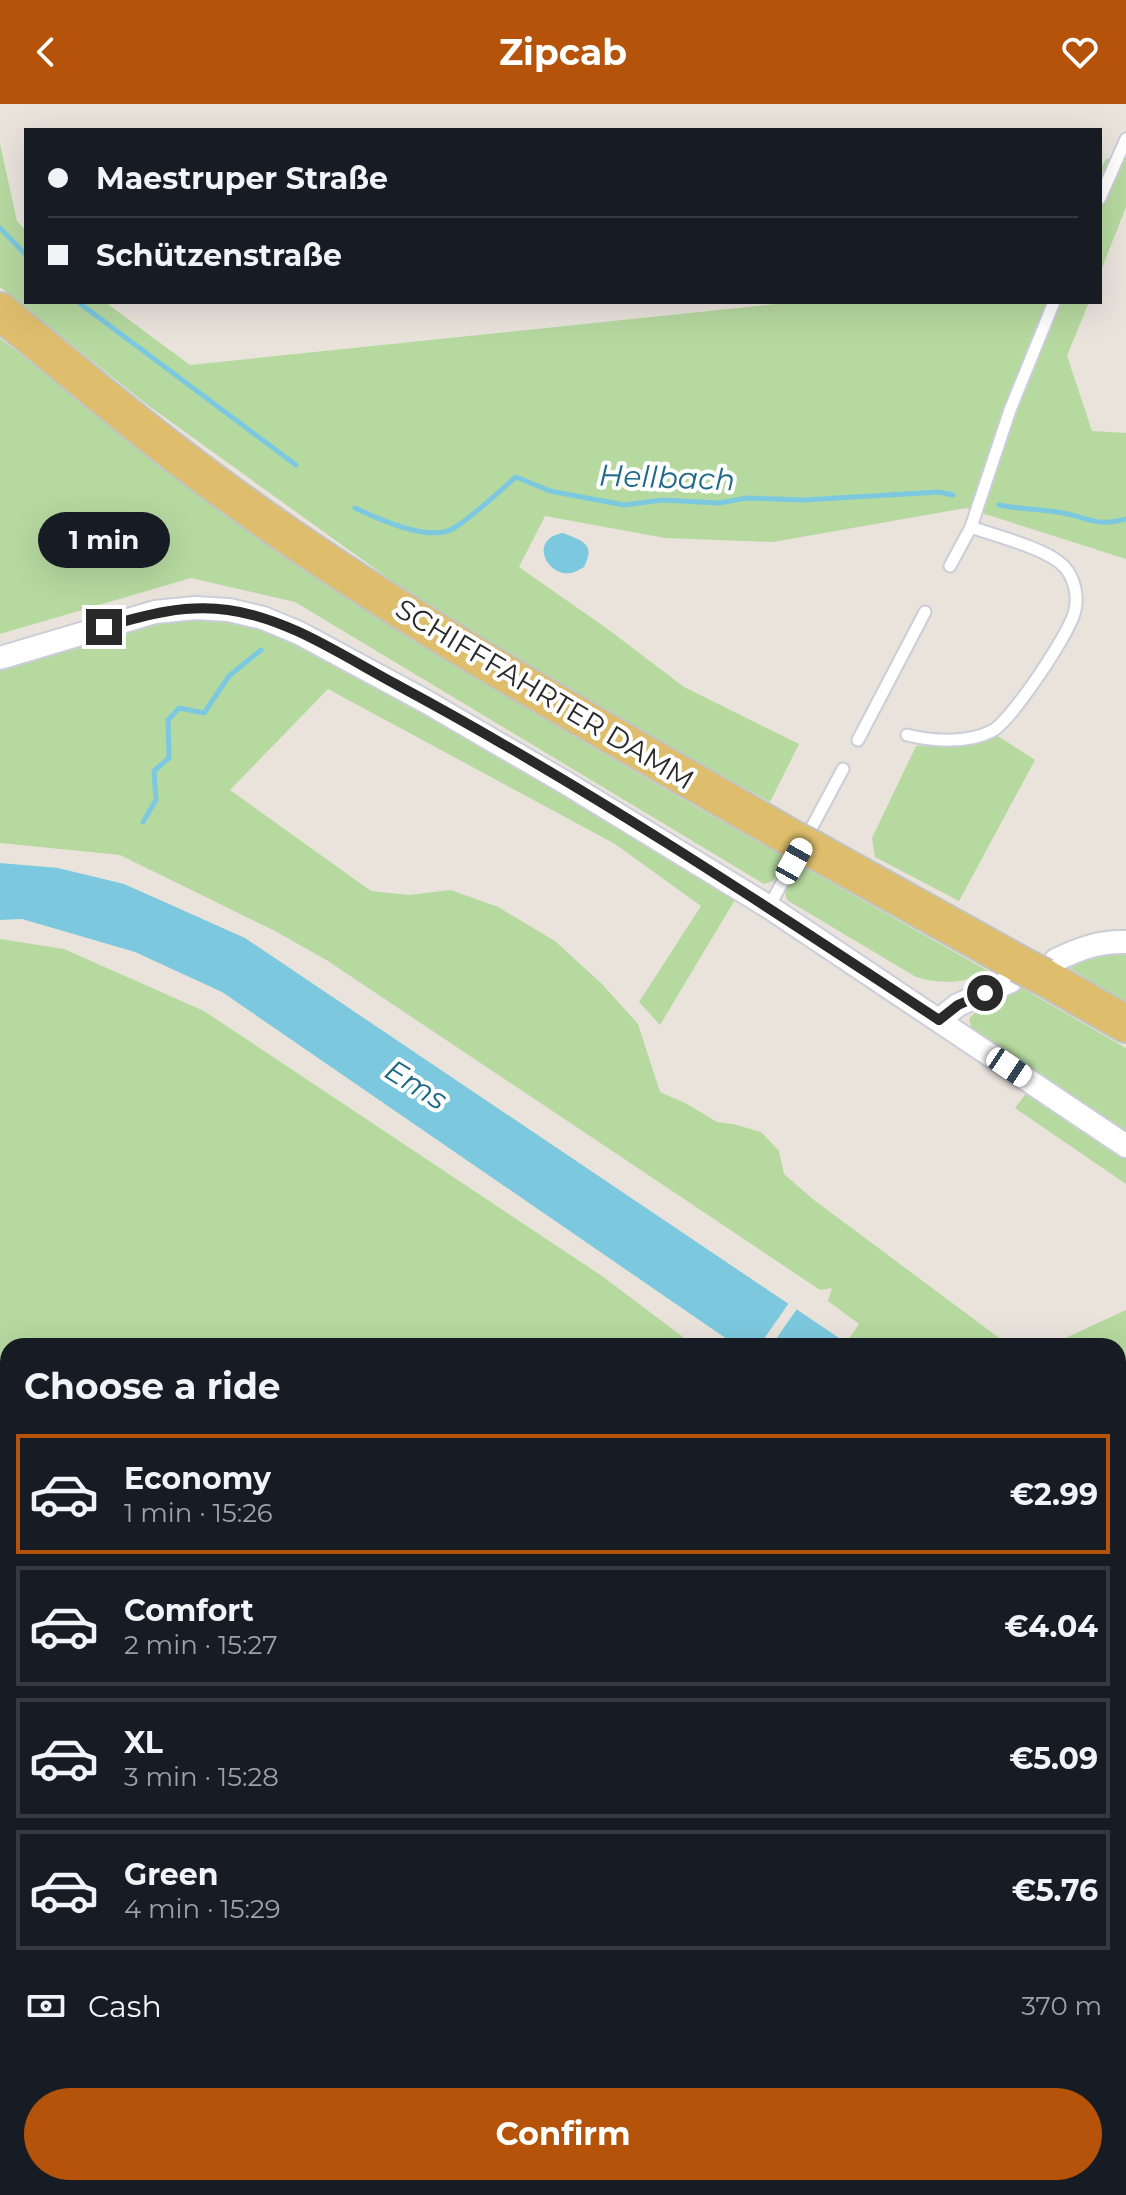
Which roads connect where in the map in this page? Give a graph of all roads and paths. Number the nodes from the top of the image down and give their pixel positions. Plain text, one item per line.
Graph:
1 (1126, 139) edge
2 (1102, 193) edge
3 (1053, 304) edge
4 (0, 311) edge
5 (971, 527) junction
6 (950, 566) dead end
7 (925, 612) dead end
8 (0, 658) edge
9 (907, 735) dead end
10 (858, 740) dead end
11 (843, 769) dead end
12 (769, 907) junction
13 (1126, 942) edge
14 (1032, 971) junction
15 (939, 1020) junction
16 (1126, 1024) edge
17 (1126, 1146) edge

1 - 2 lane
3 - 5 lane
4 - 14 main road, SCHIFFFAHRTER DAMM
5 - 6 lane
5 - 9 lane
7 - 10 lane
8 - 12 street
11 - 12 lane
12 - 15 street
13 - 14 street
14 - 15 street
14 - 16 main road, SCHIFFFAHRTER DAMM
15 - 17 street

